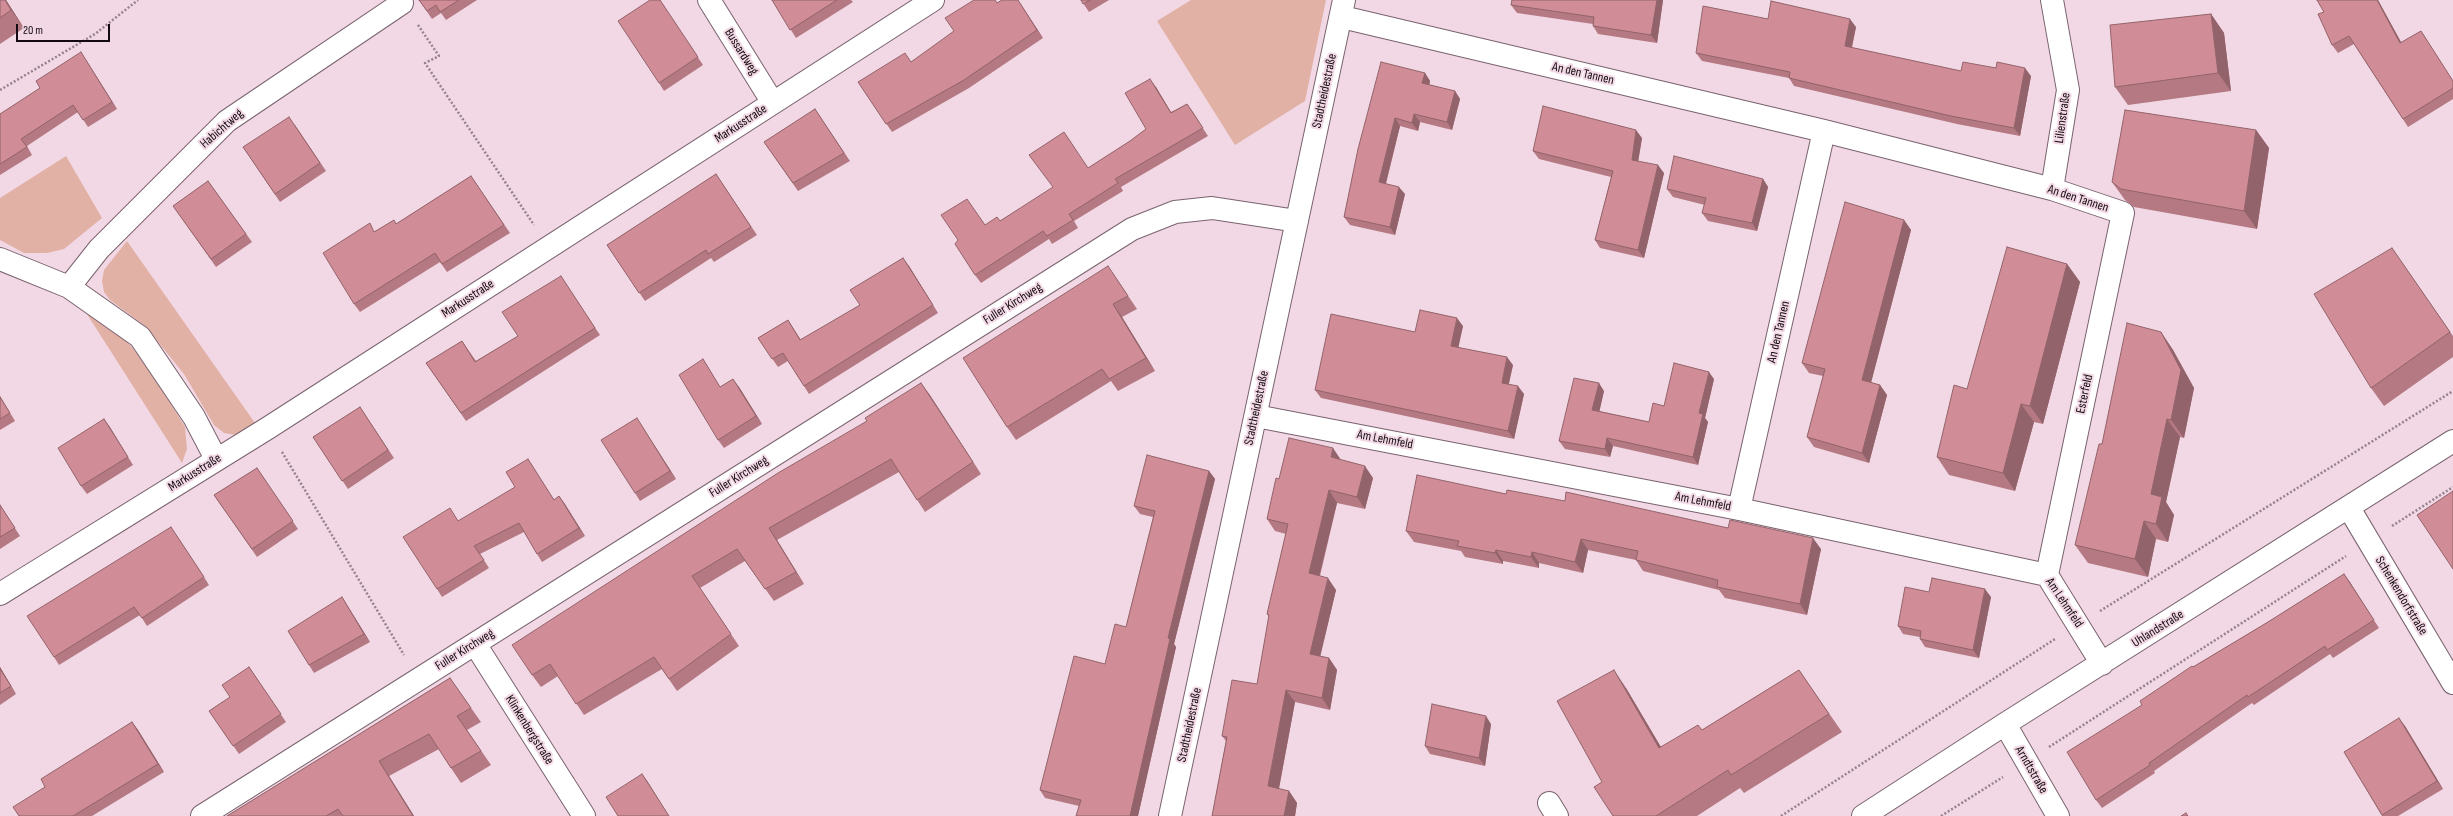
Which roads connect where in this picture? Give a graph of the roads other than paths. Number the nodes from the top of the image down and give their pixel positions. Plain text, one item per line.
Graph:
1 (709, 0) edge
2 (933, 0) edge
3 (2052, 0) edge
4 (402, 3) road end
5 (1343, 8) edge
6 (773, 103) junction
7 (1824, 131) junction
8 (2052, 189) junction
9 (2123, 213) joint
10 (1297, 221) junction
11 (0, 258) edge
12 (69, 287) junction
13 (1256, 416) junction
14 (2453, 441) edge
15 (216, 459) junction
16 (2349, 508) junction
17 (1739, 509) junction
18 (2047, 576) junction
19 (0, 594) edge
20 (475, 644) junction
21 (2102, 664) junction
22 (2453, 682) edge
23 (2005, 724) junction
24 (202, 816) edge
25 (584, 816) edge
26 (1170, 816) edge
27 (1863, 816) edge
28 (2058, 816) edge

1 - 6 street, Bussardweg
2 - 6 street, Markusstraße
3 - 8 street, Lilienstraße
4 - 12 street, Habichtweg
5 - 7 street, An den Tannen
5 - 10 street, Stadtheidestraße
6 - 15 street, Markusstraße
7 - 8 street, An den Tannen
7 - 17 street, An den Tannen
8 - 9 street, An den Tannen
9 - 18 street, Esterfeld
10 - 13 street, Stadtheidestraße
10 - 20 street, Fuller Kirchweg
11 - 12 street
12 - 15 street
13 - 17 street, Am Lehmfeld
13 - 26 street, Stadtheidestraße
14 - 16 street, Uhlandstraße
15 - 19 street, Markusstraße
16 - 21 street, Uhlandstraße
16 - 22 street, Schenkendorfstraße
17 - 18 street, Am Lehmfeld
18 - 21 street, Am Lehmfeld
20 - 24 street, Fuller Kirchweg
20 - 25 street, Klinkenbergstraße
21 - 23 street, Uhlandstraße
23 - 27 street, Uhlandstraße
23 - 28 street, Arndtstraße

